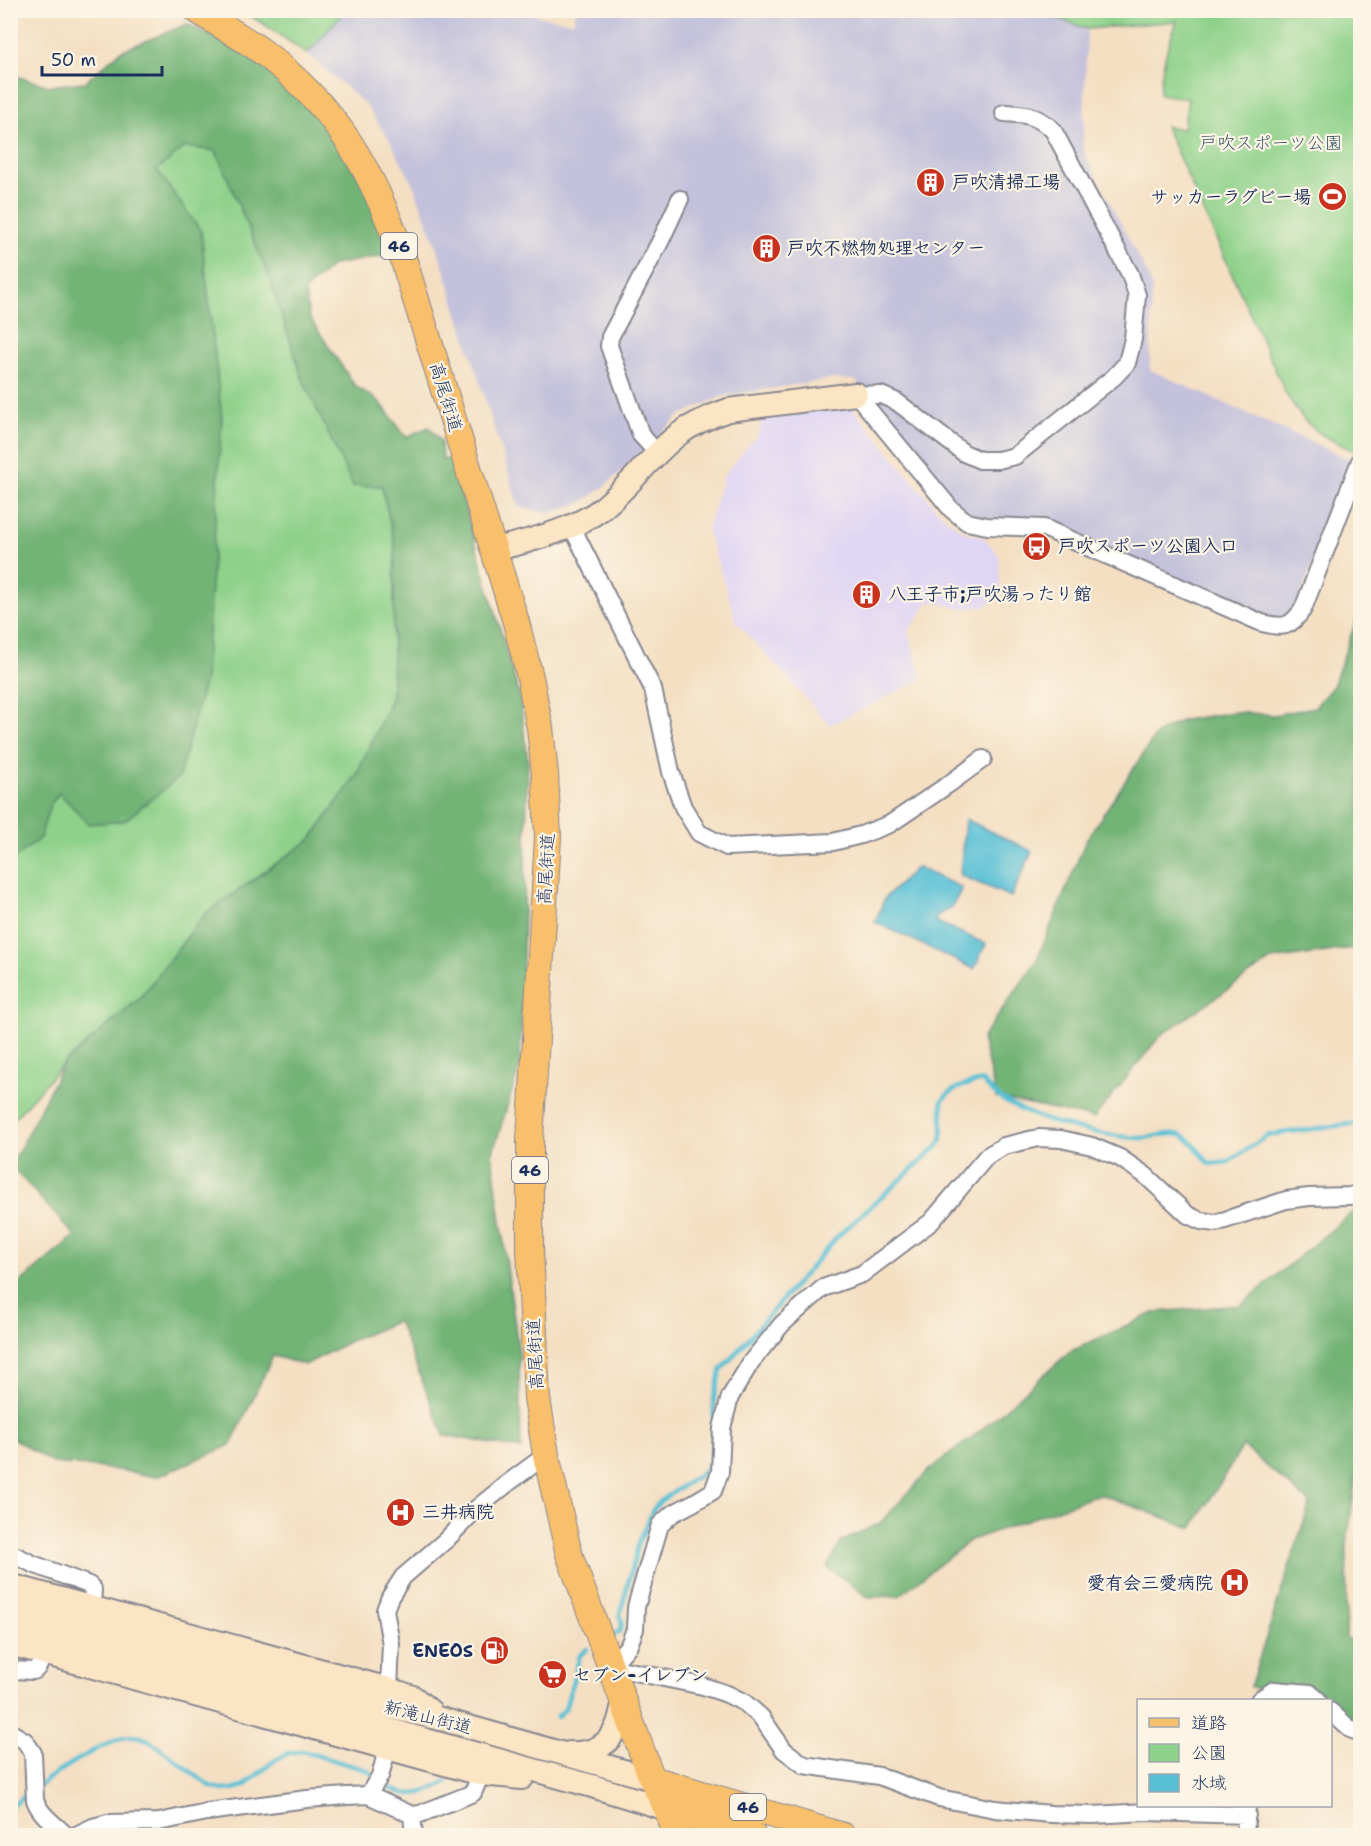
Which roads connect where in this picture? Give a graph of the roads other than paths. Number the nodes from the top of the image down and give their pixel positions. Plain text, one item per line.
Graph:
1 (198, 10) edge
2 (1004, 113) dead end
3 (680, 199) dead end
4 (856, 394) junction
5 (658, 454) junction
6 (1360, 461) edge
7 (571, 525) junction
8 (493, 550) junction
9 (983, 759) dead end
10 (1360, 1193) edge
11 (546, 1455) junction
12 (10, 1553) edge
13 (10, 1585) edge
14 (10, 1604) edge
15 (92, 1607) junction
16 (10, 1625) edge
17 (10, 1644) edge
18 (45, 1653) junction
19 (610, 1667) junction
20 (10, 1670) edge
21 (389, 1689) junction
22 (1262, 1699) edge
23 (1316, 1699) edge
24 (623, 1702) junction
25 (1332, 1713) edge
26 (441, 1719) junction
27 (10, 1732) edge
28 (1360, 1733) edge
29 (388, 1747) junction
30 (559, 1752) junction
31 (481, 1774) junction
32 (652, 1779) junction
33 (592, 1786) junction
34 (374, 1787) junction
35 (667, 1809) junction
36 (1247, 1810) edge
37 (412, 1815) junction
38 (752, 1835) edge
39 (67, 1836) edge
40 (74, 1836) edge
41 (414, 1836) edge
42 (677, 1836) edge
43 (743, 1836) edge
44 (843, 1836) edge
45 (1245, 1836) edge

1 - 8 main road, 高尾街道 / 46
2 - 4 street
3 - 5 street
4 - 5 main road
4 - 6 street
5 - 7 main road
7 - 8 main road
7 - 9 street
8 - 11 main road, 高尾街道 / 46
10 - 19 street
11 - 19 main road, 高尾街道 / 46
11 - 21 street
12 - 15 street
13 - 15 main road
14 - 26 main road, 新滝山街道
15 - 21 main road
16 - 33 main road, 新滝山街道
17 - 18 main road
18 - 20 street
18 - 29 main road
19 - 24 main road, 高尾街道 / 46
19 - 36 street
21 - 26 main road
22 - 23 street
24 - 30 main road
24 - 32 main road, 高尾街道 / 46
25 - 28 street
26 - 30 main road, 新滝山街道
27 - 39 street
29 - 31 main road
29 - 34 street
30 - 32 main road, 新滝山街道
31 - 33 main road
31 - 37 street
32 - 35 main road, 高尾街道 / 46
32 - 44 main road, 新滝山街道 / 46
33 - 35 main road, 新滝山街道
34 - 37 street
34 - 40 street
35 - 38 main road, 新滝山街道 / 46
35 - 42 main road, 46
36 - 45 street
37 - 41 street
38 - 43 main road

